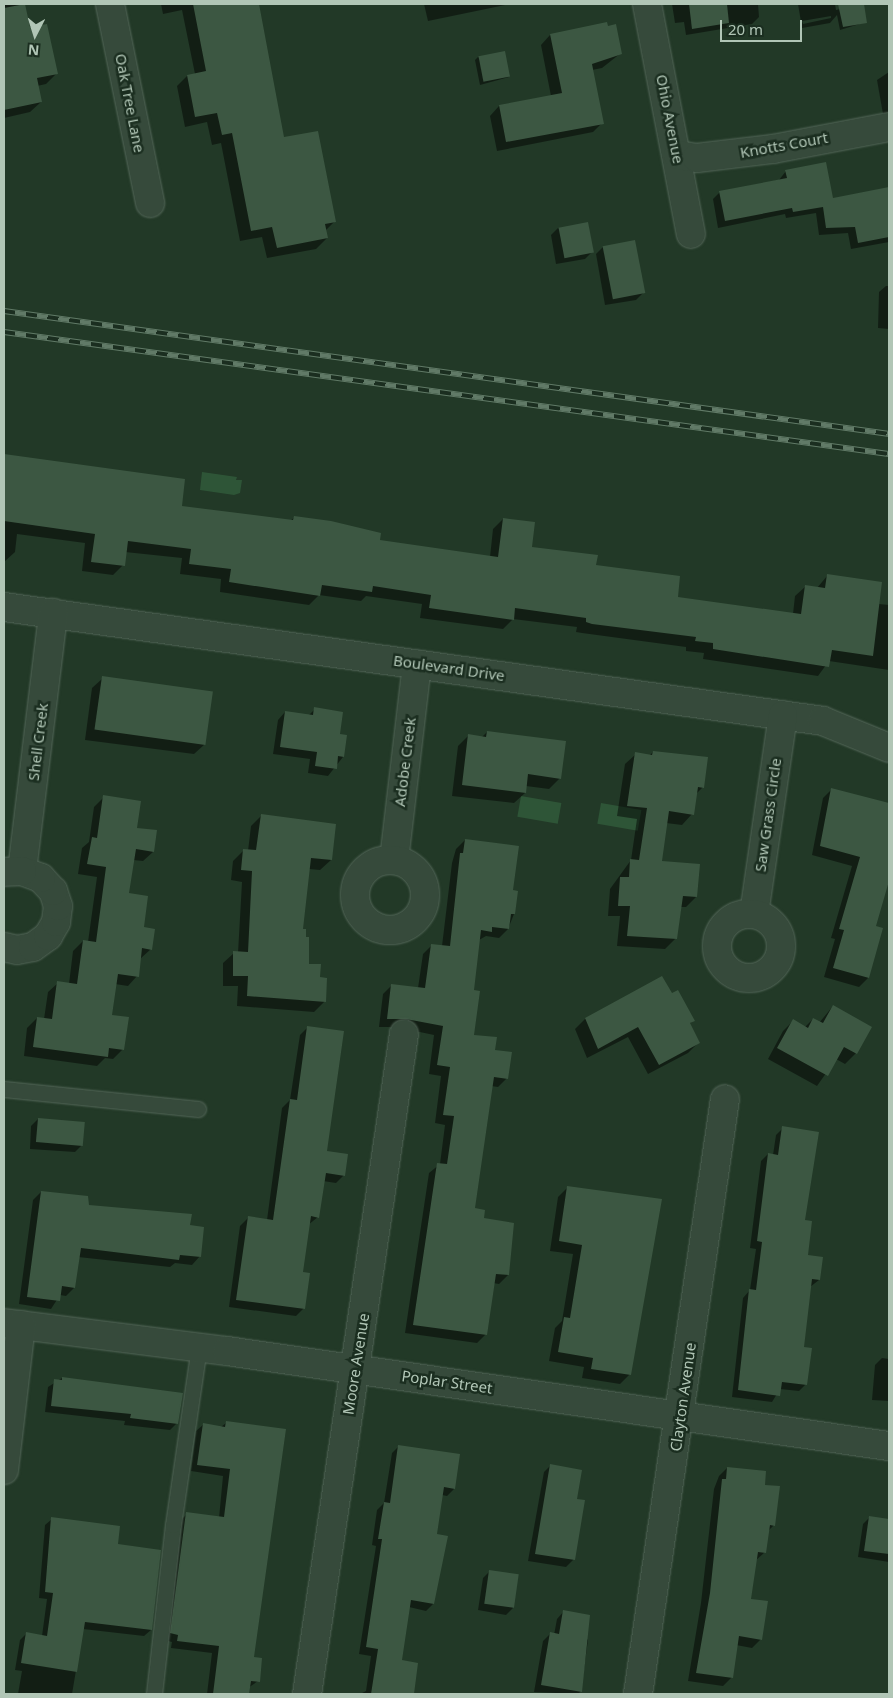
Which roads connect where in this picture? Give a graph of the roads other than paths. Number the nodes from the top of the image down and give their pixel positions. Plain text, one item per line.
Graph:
1 (110, 4) edge
2 (647, 4) edge
3 (889, 127) edge
4 (678, 155) junction
5 (150, 203) dead end
6 (691, 234) dead end
7 (4, 607) edge
8 (53, 613) junction
9 (417, 664) junction
10 (783, 716) junction
11 (889, 748) edge
12 (394, 860) dead end
13 (13, 872) edge
14 (754, 914) dead end
15 (4, 947) edge
16 (404, 1034) dead end
17 (4, 1089) edge
18 (725, 1099) dead end
19 (198, 1108) dead end
20 (12, 1324) edge
21 (200, 1347) junction
22 (355, 1369) junction
23 (681, 1416) junction
24 (889, 1446) edge
25 (4, 1470) edge
26 (154, 1694) edge
27 (307, 1694) edge
28 (638, 1694) edge

1 - 5 street, Oak Tree Lane
2 - 4 street, Ohio Avenue
3 - 4 street, Knotts Court
4 - 6 street, Ohio Avenue
7 - 8 street, Boulevard Drive
8 - 9 street, Boulevard Drive
8 - 13 street, Shell Creek
9 - 10 street, Boulevard Drive
9 - 12 street, Adobe Creek
10 - 11 street, Boulevard Drive
10 - 14 street, Saw Grass Circle
13 - 15 street, Shell Creek
16 - 22 street, Moore Avenue
17 - 19 lane
18 - 23 street, Clayton Avenue
20 - 21 street, Poplar Street
20 - 25 street
21 - 22 street, Poplar Street
21 - 26 lane
22 - 23 street, Poplar Street
22 - 27 street, Moore Avenue
23 - 24 street, Poplar Street
23 - 28 street, Clayton Avenue

